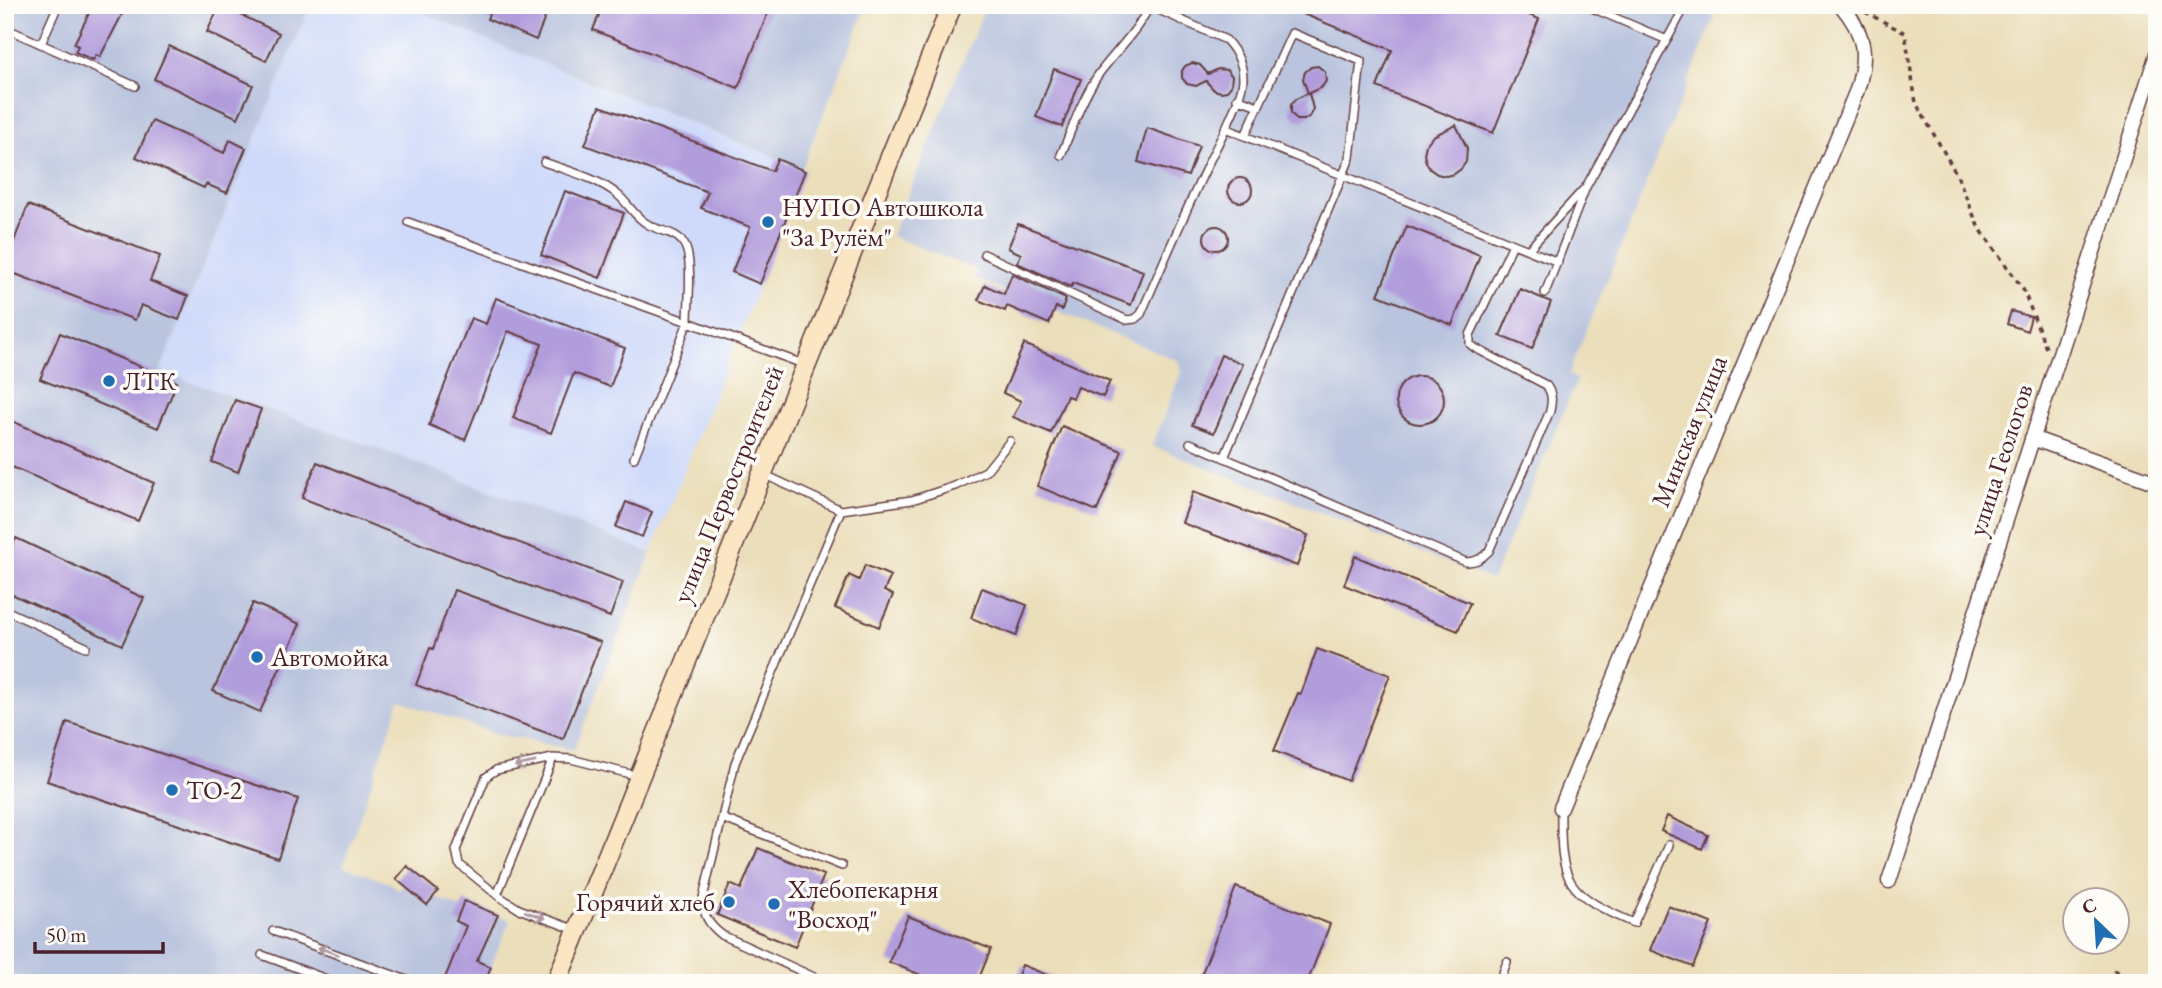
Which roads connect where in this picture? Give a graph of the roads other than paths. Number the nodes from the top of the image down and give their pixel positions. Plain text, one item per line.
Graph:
1 (58, 5) edge
2 (951, 5) edge
3 (1585, 5) edge
4 (1686, 5) edge
5 (1841, 5) edge
6 (1150, 6) edge
7 (5, 28) edge
8 (1667, 40) junction
9 (41, 44) junction
10 (2157, 54) edge
11 (135, 86) dead end
12 (1237, 98) junction
13 (1258, 106) junction
14 (1225, 128) junction
15 (1245, 136) junction
16 (1061, 155) dead end
17 (544, 162) dead end
18 (1343, 176) junction
19 (1586, 187) junction
20 (408, 222) dead end
21 (1513, 244) junction
22 (1528, 250) junction
23 (984, 254) dead end
24 (1558, 262) junction
25 (1545, 293) dead end
26 (688, 322) junction
27 (805, 364) junction
28 (2032, 438) junction
29 (1010, 441) dead end
30 (1189, 443) dead end
31 (634, 458) dead end
32 (1224, 458) junction
33 (761, 473) junction
34 (2157, 483) edge
35 (841, 510) junction
36 (5, 610) edge
37 (86, 647) dead end
38 (553, 758) junction
39 (639, 777) junction
40 (1561, 808) joint
41 (722, 818) junction
42 (1669, 845) dead end
43 (842, 866) dead end
44 (1889, 881) dead end
45 (497, 895) junction
46 (577, 930) junction
47 (273, 931) dead end
48 (262, 955) dead end
49 (1507, 962) dead end
50 (804, 972) junction
51 (337, 983) edge
52 (415, 983) edge
53 (556, 983) edge
54 (799, 983) edge
55 (827, 983) edge
56 (1499, 983) edge

1 - 9 lane
2 - 27 street, улица Первостроителей
3 - 8 lane
4 - 8 lane
5 - 40 street, Минская улица
6 - 12 lane
6 - 16 lane
7 - 9 lane
8 - 19 lane
9 - 11 lane
10 - 28 street, улица Геологов
12 - 13 lane
12 - 14 lane
13 - 15 lane
13 - 18 lane
14 - 15 lane
14 - 23 lane
15 - 18 lane
17 - 26 lane
18 - 21 lane
18 - 32 lane
19 - 22 lane
19 - 24 lane
20 - 26 lane
21 - 22 lane
21 - 32 lane
22 - 24 lane
24 - 25 lane
26 - 27 lane
26 - 31 lane
27 - 33 street, улица Первостроителей
28 - 34 street
28 - 44 street, улица Геологов
29 - 35 lane
30 - 32 lane
33 - 35 lane
33 - 39 street, улица Первостроителей
35 - 41 lane
36 - 37 lane
38 - 39 lane
38 - 45 lane
38 -> 45 lane
39 - 46 street, улица Первостроителей
40 - 42 lane
41 - 43 lane
41 - 50 lane
45 -> 46 lane
46 - 53 street, улица Первостроителей
52 -> 47 lane
48 - 51 lane
49 - 56 lane
50 - 54 lane
50 - 55 lane

